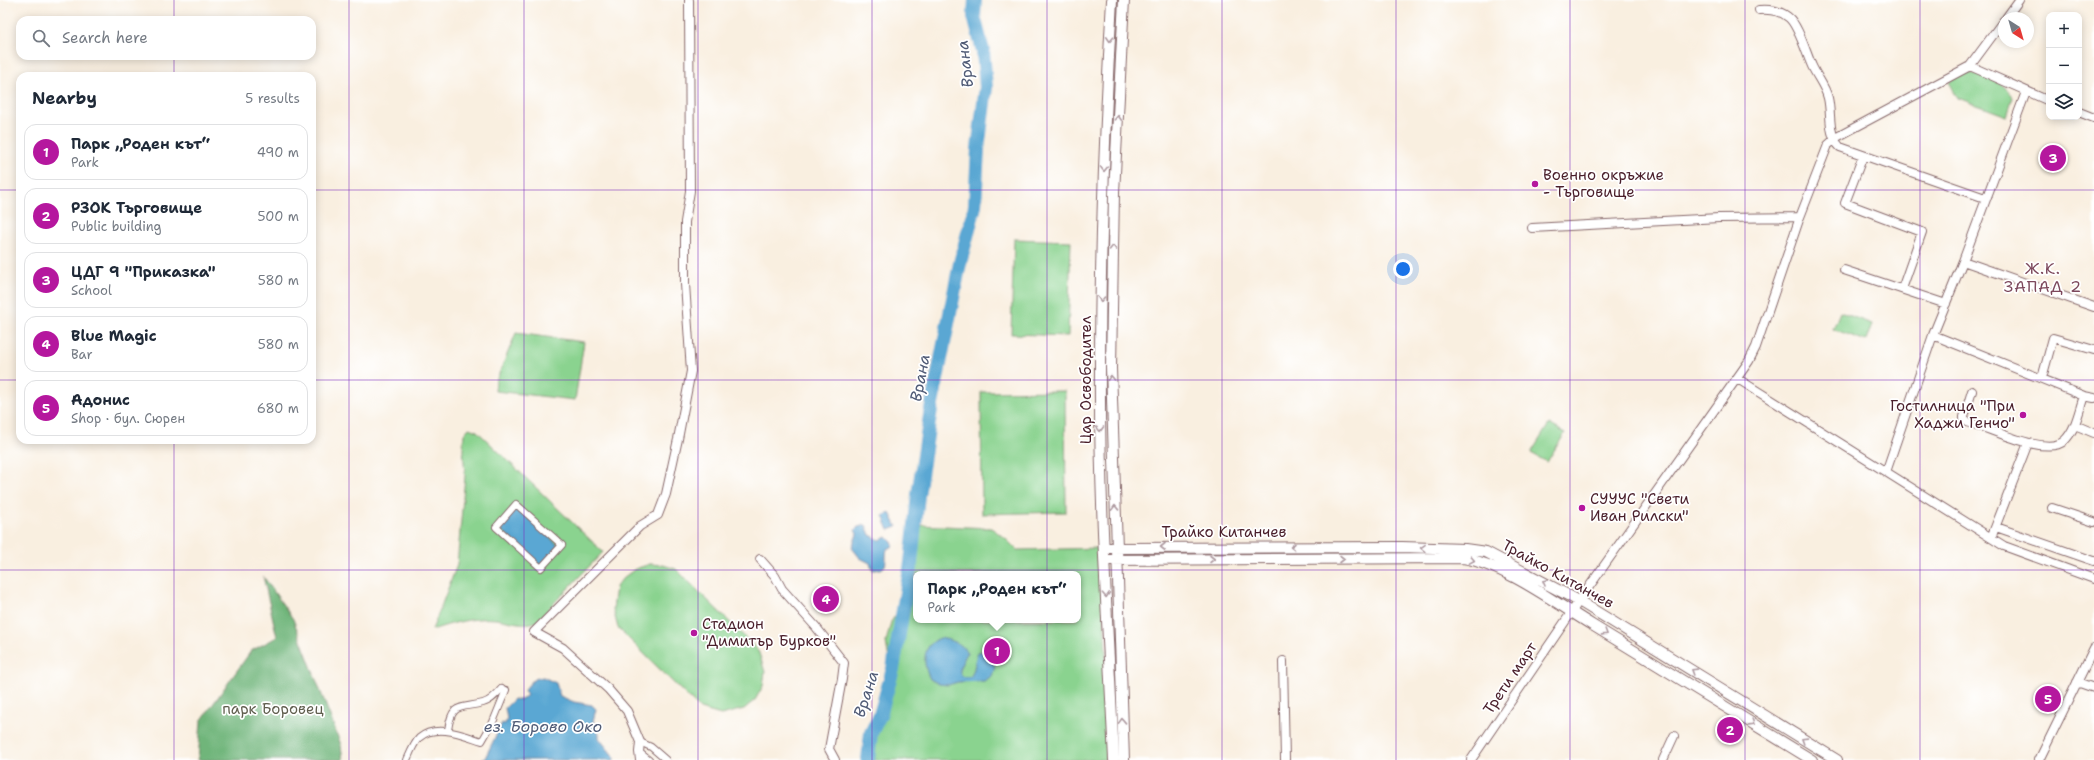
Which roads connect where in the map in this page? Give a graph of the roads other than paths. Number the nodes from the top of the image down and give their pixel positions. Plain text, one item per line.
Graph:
1 (689, 0) edge
2 (1112, 0) edge
3 (1124, 0) edge
4 (2019, 0) edge
5 (1759, 10) dead end
6 (2010, 12) edge
7 (1998, 28) edge
8 (1970, 66) junction
9 (2026, 92) junction
10 (2046, 100) edge
11 (2082, 113) edge
12 (2094, 118) edge
13 (1833, 140) junction
14 (1863, 156) junction
15 (1985, 198) junction
16 (1800, 217) junction
17 (1532, 228) dead end
18 (1963, 261) junction
19 (1844, 270) dead end
20 (1902, 289) junction
21 (1946, 304) junction
22 (2094, 307) edge
23 (1932, 335) junction
24 (2094, 350) edge
25 (2042, 378) junction
26 (1738, 379) junction
27 (1972, 391) dead end
28 (2084, 396) junction
29 (2094, 398) edge
30 (2075, 425) junction
31 (2094, 433) edge
32 (2028, 443) junction
33 (1886, 472) junction
34 (2052, 508) dead end
35 (2094, 522) edge
36 (1996, 527) junction
37 (1991, 538) junction
38 (562, 546) joint
39 (1116, 547) junction
40 (1104, 548) junction
41 (760, 559) dead end
42 (1117, 559) junction
43 (1105, 560) junction
44 (2094, 561) edge
45 (2094, 579) edge
46 (1579, 601) junction
47 (1572, 612) junction
48 (2094, 648) edge
49 (1283, 661) dead end
50 (2077, 682) junction
51 (2094, 688) edge
52 (448, 730) junction
53 (1674, 736) dead end
54 (640, 742) junction
55 (651, 747) junction
56 (643, 757) edge
57 (407, 760) edge
58 (666, 760) edge
59 (835, 760) edge
60 (1114, 760) edge
61 (1124, 760) edge
62 (1285, 760) edge
63 (1471, 760) edge
64 (1663, 760) edge
65 (1812, 760) edge
66 (1838, 760) edge
67 (2039, 760) edge

1 - 54 street
2 -> 40 street, Цар Освободител
39 -> 3 street, Цар Освободител
4 - 6 street
5 - 13 street
7 - 8 street
8 - 9 street
8 - 13 street
9 - 10 street
9 - 15 street
11 - 12 street
13 - 14 street
13 - 16 street, Трети март
14 - 15 street
14 - 20 street
15 - 18 street
16 - 17 street
16 - 26 street, Трети март
18 - 21 street
18 - 22 street
19 - 20 street
20 - 21 street
21 - 23 street
23 - 25 street
23 - 33 street
24 - 25 street
25 - 28 street
26 - 33 street
26 - 46 street, Трети март
27 - 32 street
28 - 29 street
28 - 30 street
30 - 31 street
30 - 32 street
32 - 36 street
33 - 37 street
34 - 35 street
36 - 37 street
36 - 44 street
37 - 45 street
38 - 38 street
39 - 40 street, Трайко Китанчев
39 - 42 street, Цар Освободител
46 -> 39 street, Трайко Китанчев
40 - 43 street, Цар Освободител
41 - 59 street
42 - 43 street, Трайко Китанчев
42 -> 47 street, Трайко Китанчев
61 -> 42 street, Цар Освободител
43 -> 60 street, Цар Освободител
46 - 47 street, Трети март
66 -> 46 street, Трайко Китанчев
47 - 63 street, Трети март
47 -> 65 street, Трайко Китанчев
48 - 50 street
49 - 62 street
50 - 51 street
50 - 67 street
52 - 52 street
52 - 57 street
53 - 64 street
54 - 55 street
54 - 56 street
55 - 56 street
55 - 58 street

